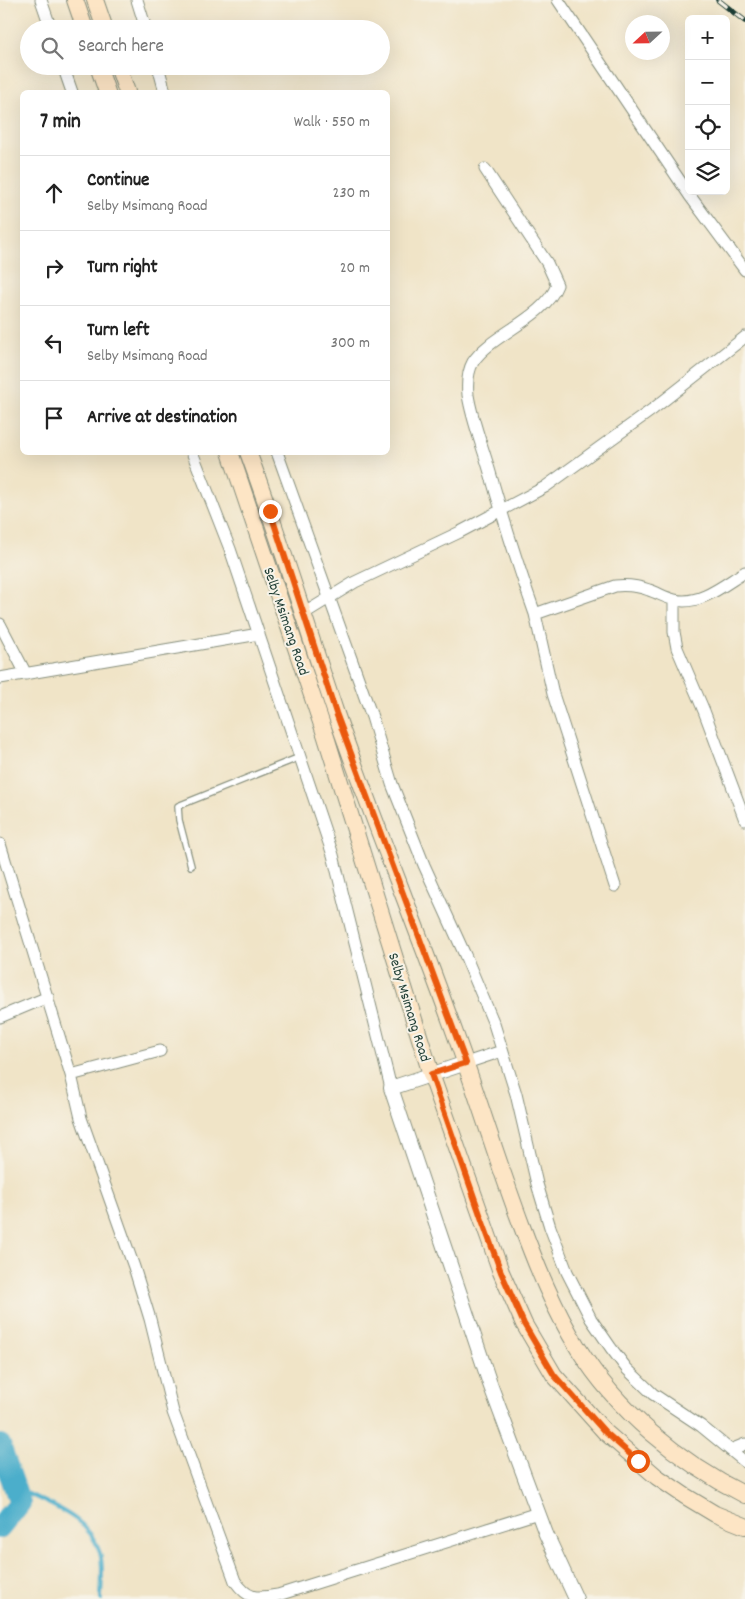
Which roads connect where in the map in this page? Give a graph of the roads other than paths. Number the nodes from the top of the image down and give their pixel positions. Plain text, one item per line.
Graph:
1 (41, 0) edge
2 (76, 0) edge
3 (95, 0) edge
4 (137, 0) edge
5 (558, 0) edge
6 (48, 20) edge
7 (82, 20) edge
8 (102, 20) edge
9 (143, 20) edge
10 (66, 75) edge
11 (101, 75) edge
12 (121, 75) edge
13 (160, 75) edge
14 (71, 90) edge
15 (106, 90) edge
16 (126, 90) edge
17 (164, 90) edge
18 (485, 169) dead end
19 (745, 270) edge
20 (745, 337) edge
21 (193, 455) edge
22 (231, 455) edge
23 (249, 455) edge
24 (278, 455) edge
25 (501, 511) junction
26 (745, 572) edge
27 (328, 598) junction
28 (674, 600) junction
29 (303, 614) junction
30 (535, 614) junction
31 (0, 624) edge
32 (259, 634) junction
33 (26, 674) junction
34 (0, 678) edge
35 (300, 757) junction
36 (745, 820) edge
37 (0, 844) edge
38 (191, 866) dead end
39 (4, 872) edge
40 (615, 886) dead end
41 (48, 997) junction
42 (0, 1017) edge
43 (160, 1050) dead end
44 (502, 1051) junction
45 (466, 1063) junction
46 (71, 1074) junction
47 (431, 1074) junction
48 (391, 1088) junction
49 (745, 1444) edge
50 (730, 1450) junction
51 (745, 1462) edge
52 (745, 1495) edge
53 (538, 1513) junction
54 (745, 1526) edge
55 (576, 1599) edge

1 - 6 street
2 - 7 main road
3 - 8 main road
4 - 9 street
5 - 19 street
10 - 14 street
11 - 15 main road
12 - 16 main road
13 - 17 street
18 - 25 street
20 - 25 street
21 - 32 street
22 - 47 main road, Selby Msimang Road
23 - 29 main road, Selby Msimang Road
24 - 27 street
25 - 27 street
25 - 30 street
26 - 28 street
27 - 29 street
27 - 44 street
28 - 30 street
28 - 36 street
29 - 45 main road, Selby Msimang Road
30 - 40 street
31 - 33 street
32 - 33 street
32 - 35 street
33 - 34 street
35 - 38 lane
35 - 48 street
37 - 39 street
39 - 41 street
41 - 42 street
41 - 46 street
43 - 46 street
44 - 45 street
44 - 50 street
45 - 47 street
45 - 52 main road, Selby Msimang Road
46 - 53 street
47 - 48 street
47 - 54 main road, Selby Msimang Road
48 - 53 street
49 - 50 street
50 - 51 street
53 - 55 street

